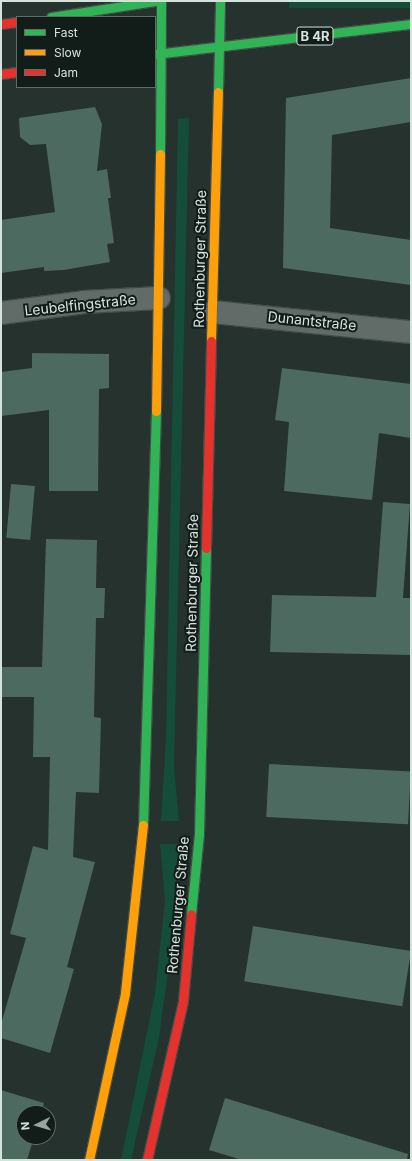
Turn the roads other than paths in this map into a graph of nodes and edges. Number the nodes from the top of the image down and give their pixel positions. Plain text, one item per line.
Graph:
1 (155, 1) edge
2 (161, 1) edge
3 (220, 1) edge
4 (58, 16) edge
5 (16, 22) edge
6 (1, 24) edge
7 (411, 24) edge
8 (219, 48) junction
9 (158, 54) edge
10 (16, 72) edge
11 (1, 74) edge
12 (159, 298) junction
13 (213, 312) junction
14 (1, 313) edge
15 (411, 332) edge
16 (89, 1160) edge
17 (147, 1160) edge

1 - 4 main road
2 - 9 main road
3 - 8 main road, Rothenburger Straße
5 - 6 main road
7 - 8 main road, B 4R
8 - 9 main road, B 4R
8 - 13 main road, Rothenburger Straße
9 - 12 main road
10 - 11 main road
12 - 14 street, Leubelfingstraße
12 - 16 main road
13 - 15 street, Dunantstraße
13 - 17 main road, Rothenburger Straße

